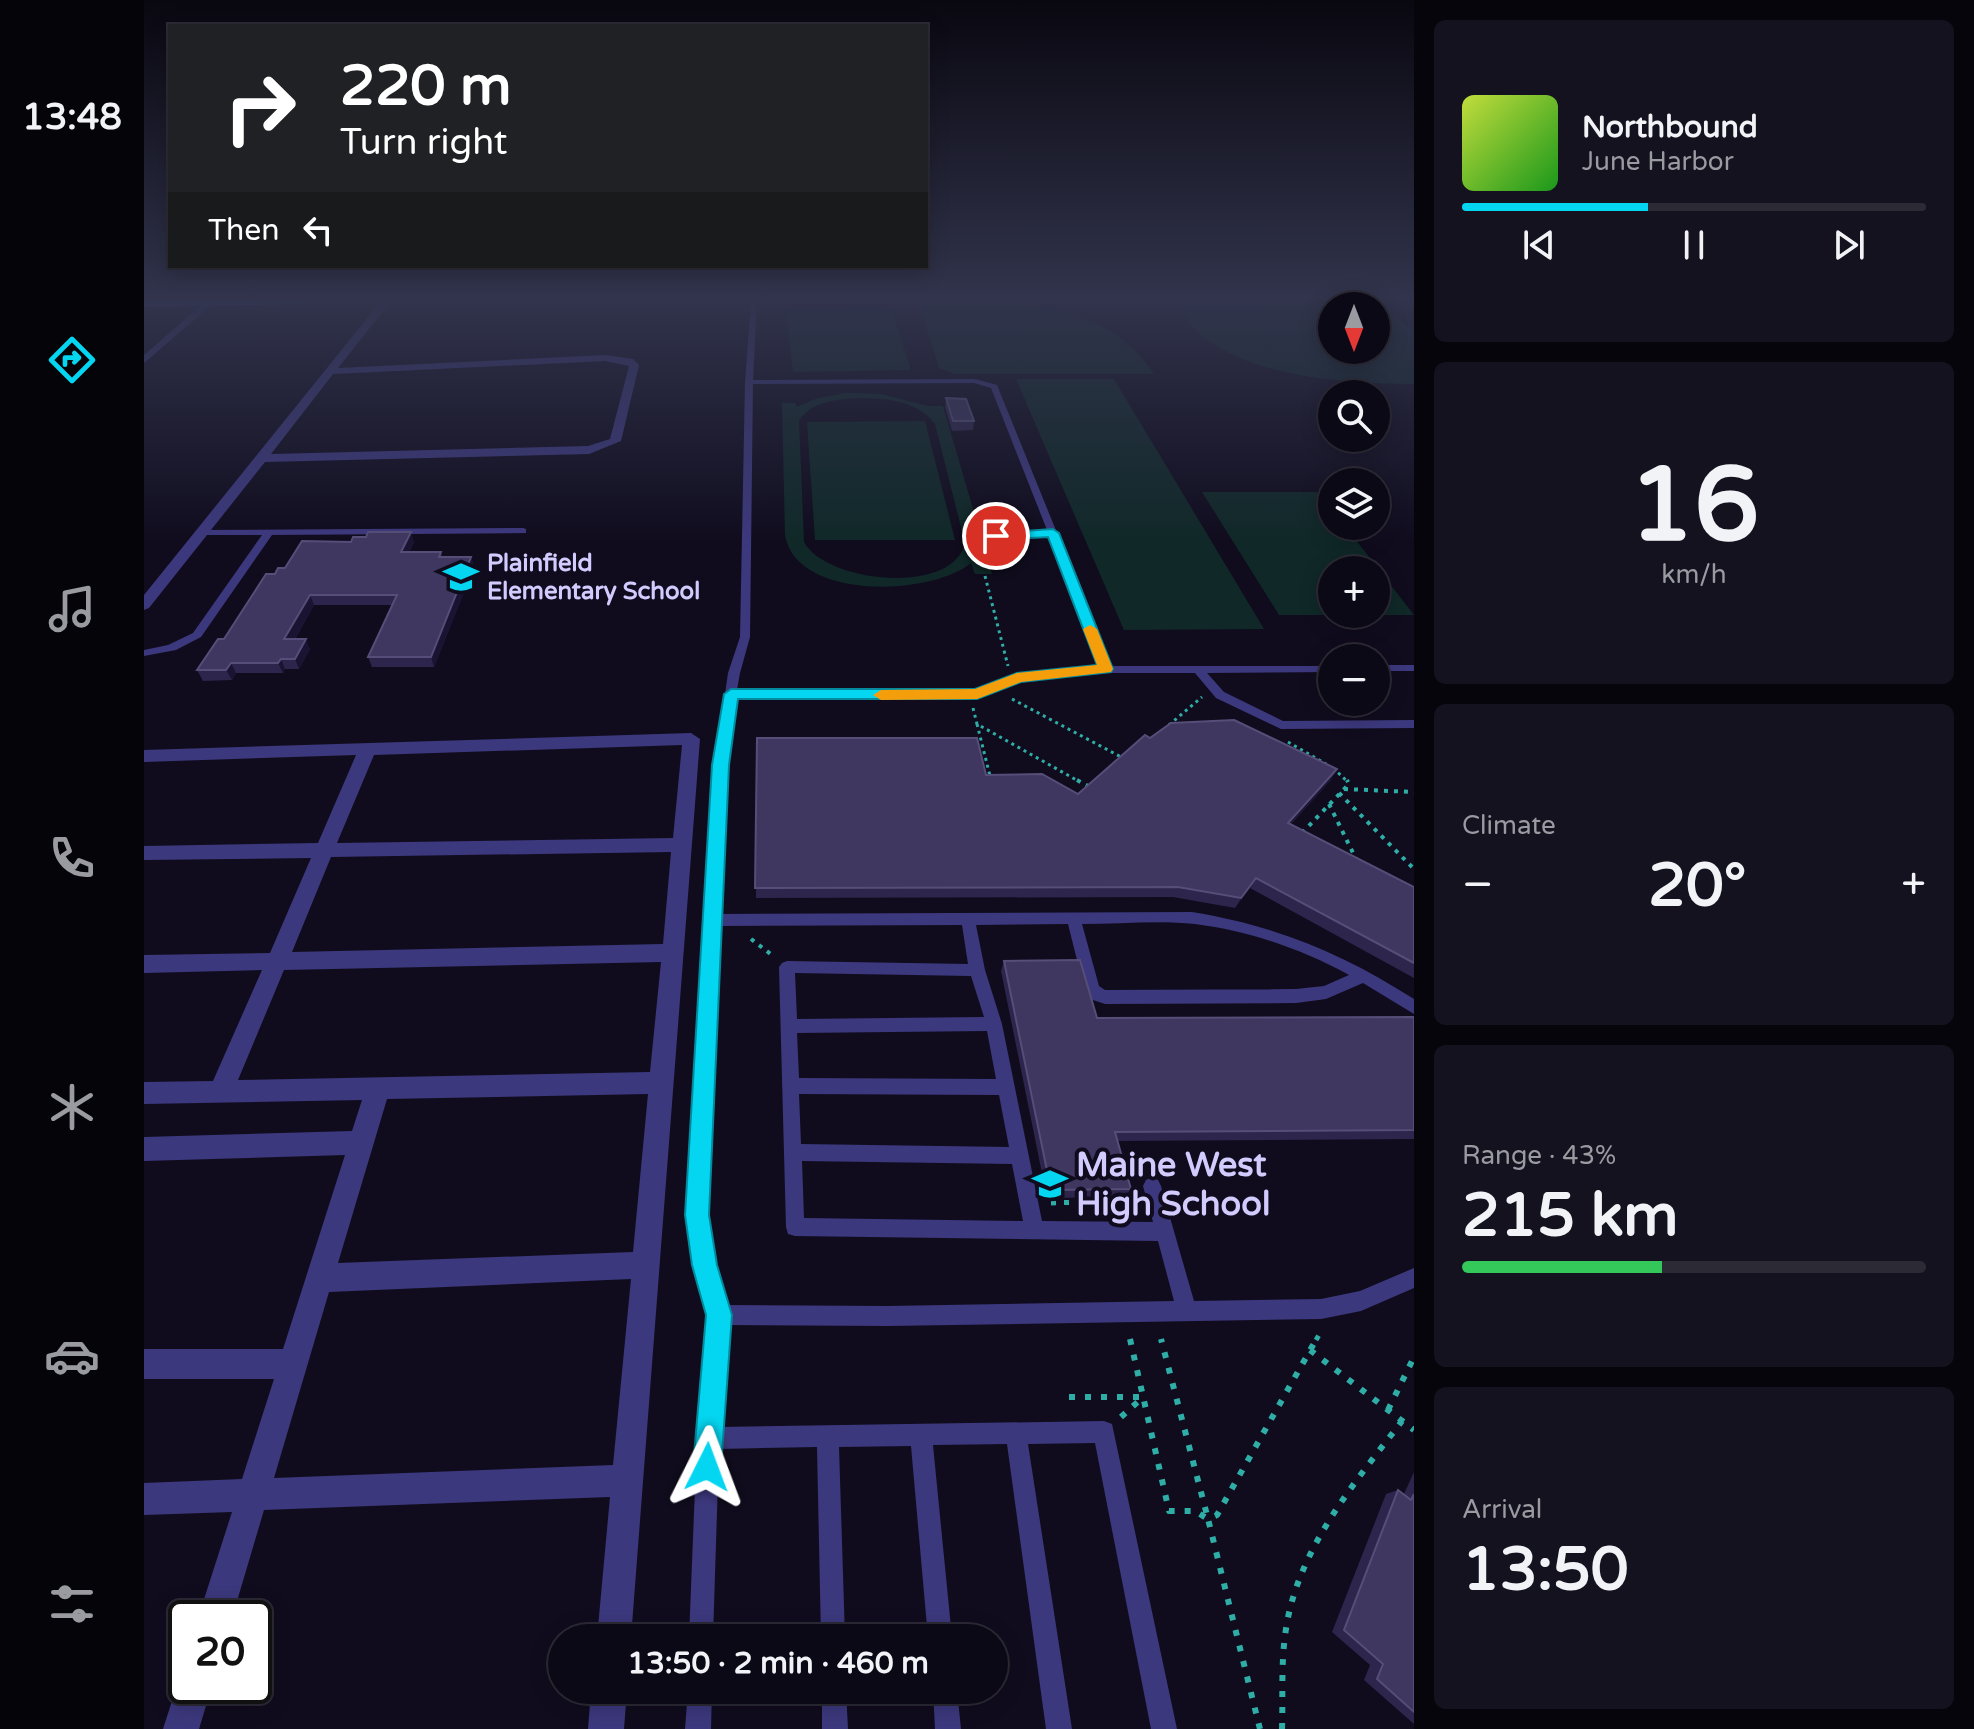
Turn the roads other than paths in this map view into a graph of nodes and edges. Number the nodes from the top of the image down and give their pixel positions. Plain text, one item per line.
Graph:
1 (321, 382) edge
2 (630, 382) edge
3 (749, 382) joint
4 (820, 382) edge
5 (978, 382) edge
6 (260, 458) junction
7 (523, 531) dead end
8 (201, 532) junction
9 (269, 532) junction
10 (1053, 533) junction
11 (1002, 558) dead end
12 (144, 605) edge
13 (144, 653) edge
14 (1390, 668) edge
15 (1414, 668) edge
16 (1106, 669) junction
17 (1198, 669) junction
18 (1318, 669) edge
19 (731, 694) junction
20 (1414, 724) edge
21 (368, 749) junction
22 (144, 756) edge
23 (682, 845) junction
24 (324, 850) junction
25 (144, 853) edge
26 (1073, 917) junction
27 (968, 919) junction
28 (714, 920) junction
29 (673, 953) junction
30 (277, 961) junction
31 (144, 964) edge
32 (977, 970) junction
33 (1365, 975) junction
34 (1414, 1007) edge
35 (994, 1024) junction
36 (788, 1026) junction
37 (662, 1083) junction
38 (791, 1086) junction
39 (1006, 1087) junction
40 (378, 1088) junction
41 (221, 1091) junction
42 (144, 1093) edge
43 (361, 1143) junction
44 (144, 1149) edge
45 (792, 1152) junction
46 (1020, 1156) junction
47 (1152, 1186) dead end
48 (1034, 1230) junction
49 (1164, 1232) junction
50 (646, 1265) junction
51 (319, 1278) junction
52 (1414, 1278) edge
53 (1187, 1312) junction
54 (719, 1315) junction
55 (144, 1364) edge
56 (293, 1364) junction
57 (1016, 1433) junction
58 (921, 1434) junction
59 (828, 1435) junction
60 (708, 1438) junction
61 (627, 1480) junction
62 (253, 1495) junction
63 (144, 1499) edge
64 (221, 1600) edge
65 (615, 1624) edge
66 (701, 1624) edge
67 (833, 1624) edge
68 (939, 1624) edge
69 (189, 1704) edge
70 (608, 1704) edge
71 (699, 1704) edge
72 (834, 1704) edge
73 (946, 1704) edge
74 (181, 1729) edge
75 (606, 1729) edge
76 (698, 1729) edge
77 (835, 1729) edge
78 (948, 1729) edge
79 (1059, 1729) edge
80 (1164, 1729) edge

1 - 6 street
2 - 6 street
3 - 4 lane
3 - 19 lane
5 - 10 lane
6 - 8 street
7 - 9 lane
8 - 9 lane
8 - 12 street
9 - 13 lane
10 - 11 lane
10 - 16 lane
14 - 15 lane
16 - 17 lane
16 - 19 lane
17 - 18 lane
17 - 20 lane
19 - 28 lane
21 - 22 street
21 - 23 street
21 - 24 street
23 - 24 street
23 - 29 street
24 - 25 street
24 - 30 street
26 - 27 lane
26 - 33 lane
26 - 33 lane
27 - 28 lane
27 - 32 lane
28 - 54 lane
29 - 30 street
29 - 37 street
30 - 31 street
30 - 41 street
32 - 35 lane
32 - 36 lane
33 - 34 lane
35 - 36 lane
35 - 39 lane
36 - 38 lane
37 - 40 street
37 - 50 street
38 - 39 lane
38 - 45 lane
39 - 46 lane
40 - 41 street
40 - 43 street
41 - 42 street
43 - 44 street
43 - 51 street
45 - 46 lane
45 - 48 lane
46 - 48 lane
47 - 49 lane
48 - 49 lane
49 - 53 lane
50 - 51 street
50 - 61 street
51 - 56 street
52 - 53 lane
53 - 54 lane
54 - 60 lane
55 - 56 street
56 - 62 street
57 - 58 lane
57 - 79 lane
57 - 80 lane
58 - 59 lane
58 - 68 lane
59 - 60 lane
59 - 67 lane
60 - 66 lane
61 - 62 street
61 - 65 street
62 - 63 street
62 - 64 street
69 - 74 street
70 - 75 street
71 - 76 lane
72 - 77 lane
73 - 78 lane

